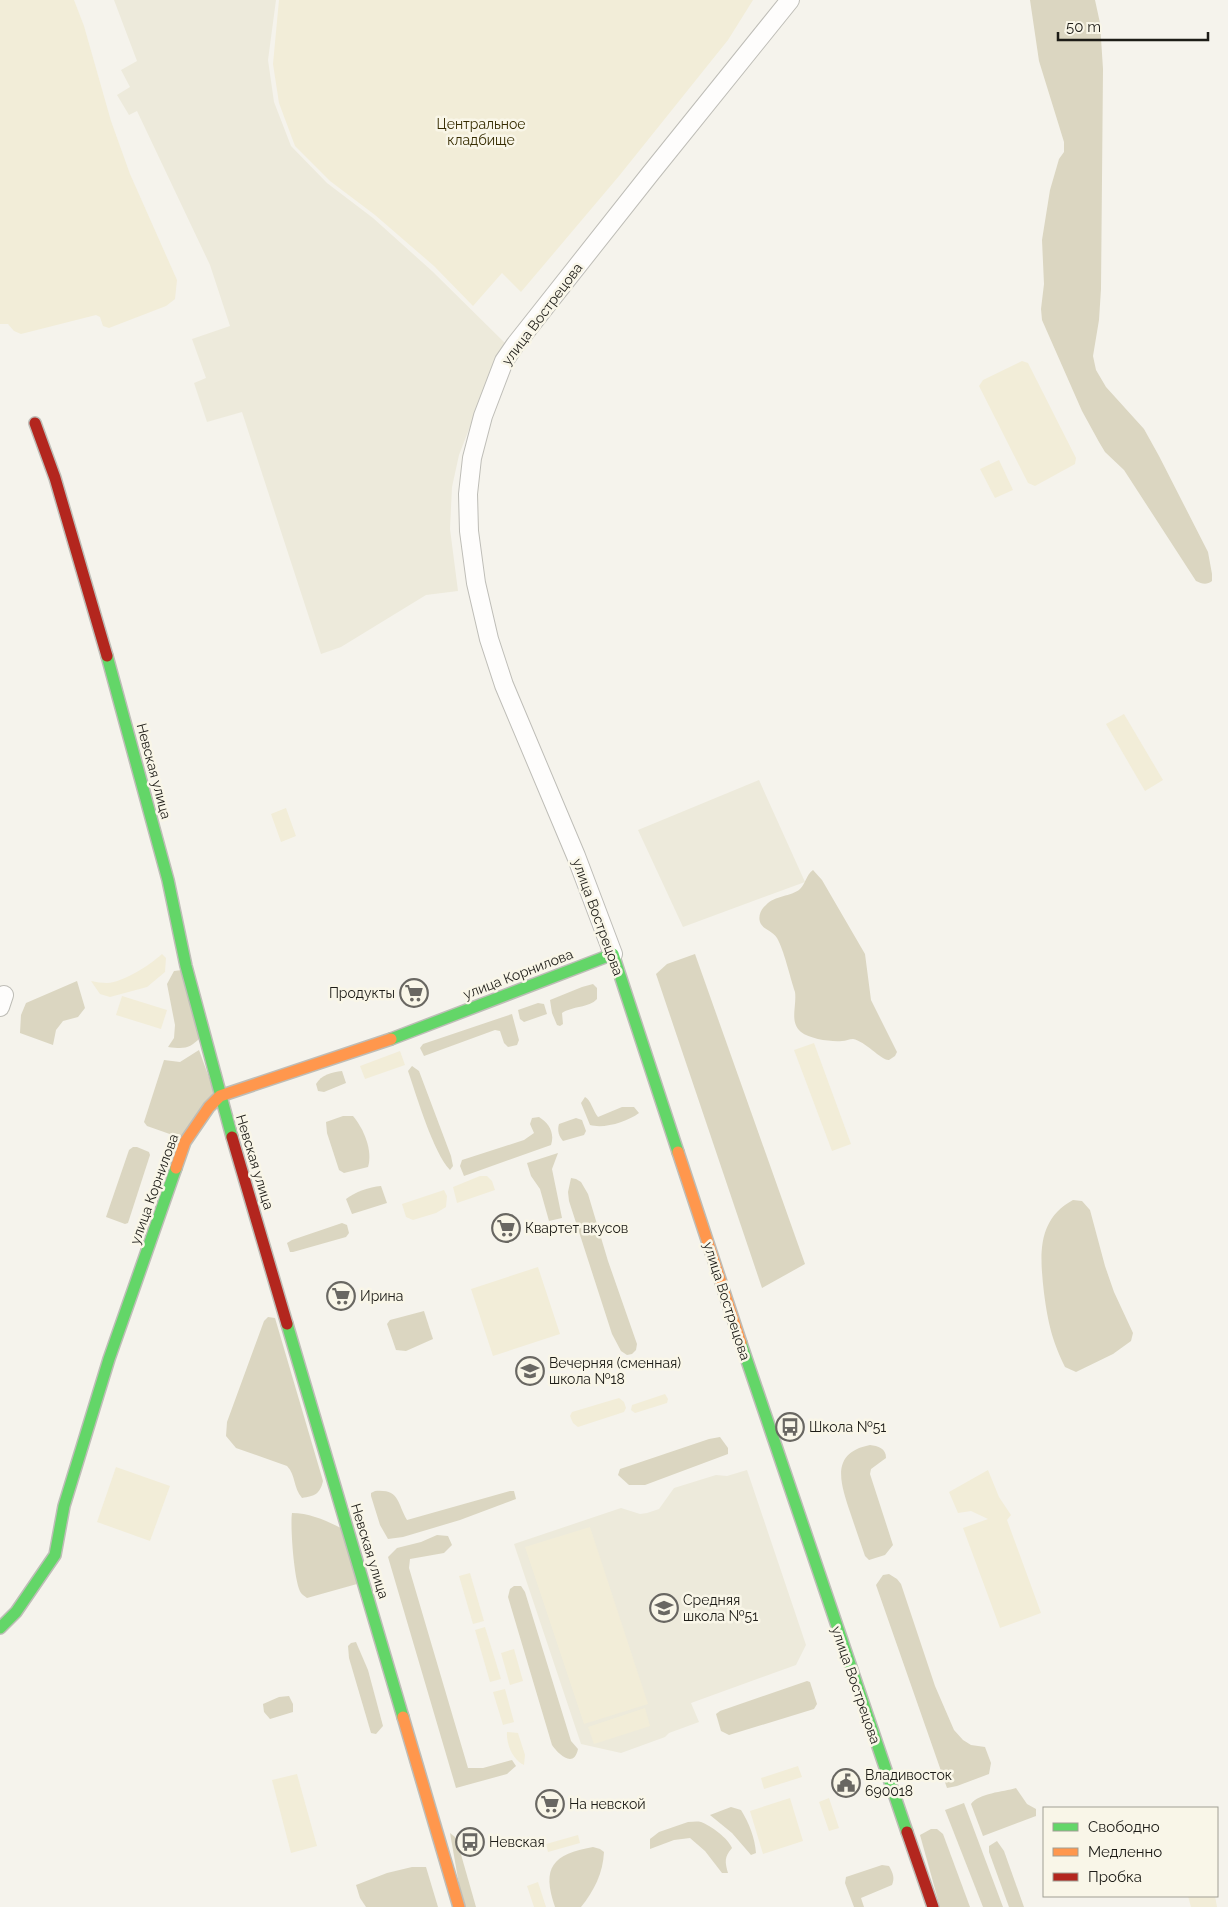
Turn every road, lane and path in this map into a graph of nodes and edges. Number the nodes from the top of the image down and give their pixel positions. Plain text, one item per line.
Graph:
1 (790, 0) edge
2 (35, 423) dead end
3 (613, 954) junction
4 (220, 1096) junction
5 (0, 1628) edge
6 (459, 1907) edge
7 (933, 1907) edge

1 - 3 street, улица Вострецова
2 - 4 street, Невская улица
3 - 4 street, улица Корнилова
3 - 7 street, улица Вострецова
4 - 5 street, улица Корнилова
4 - 6 street, Невская улица

